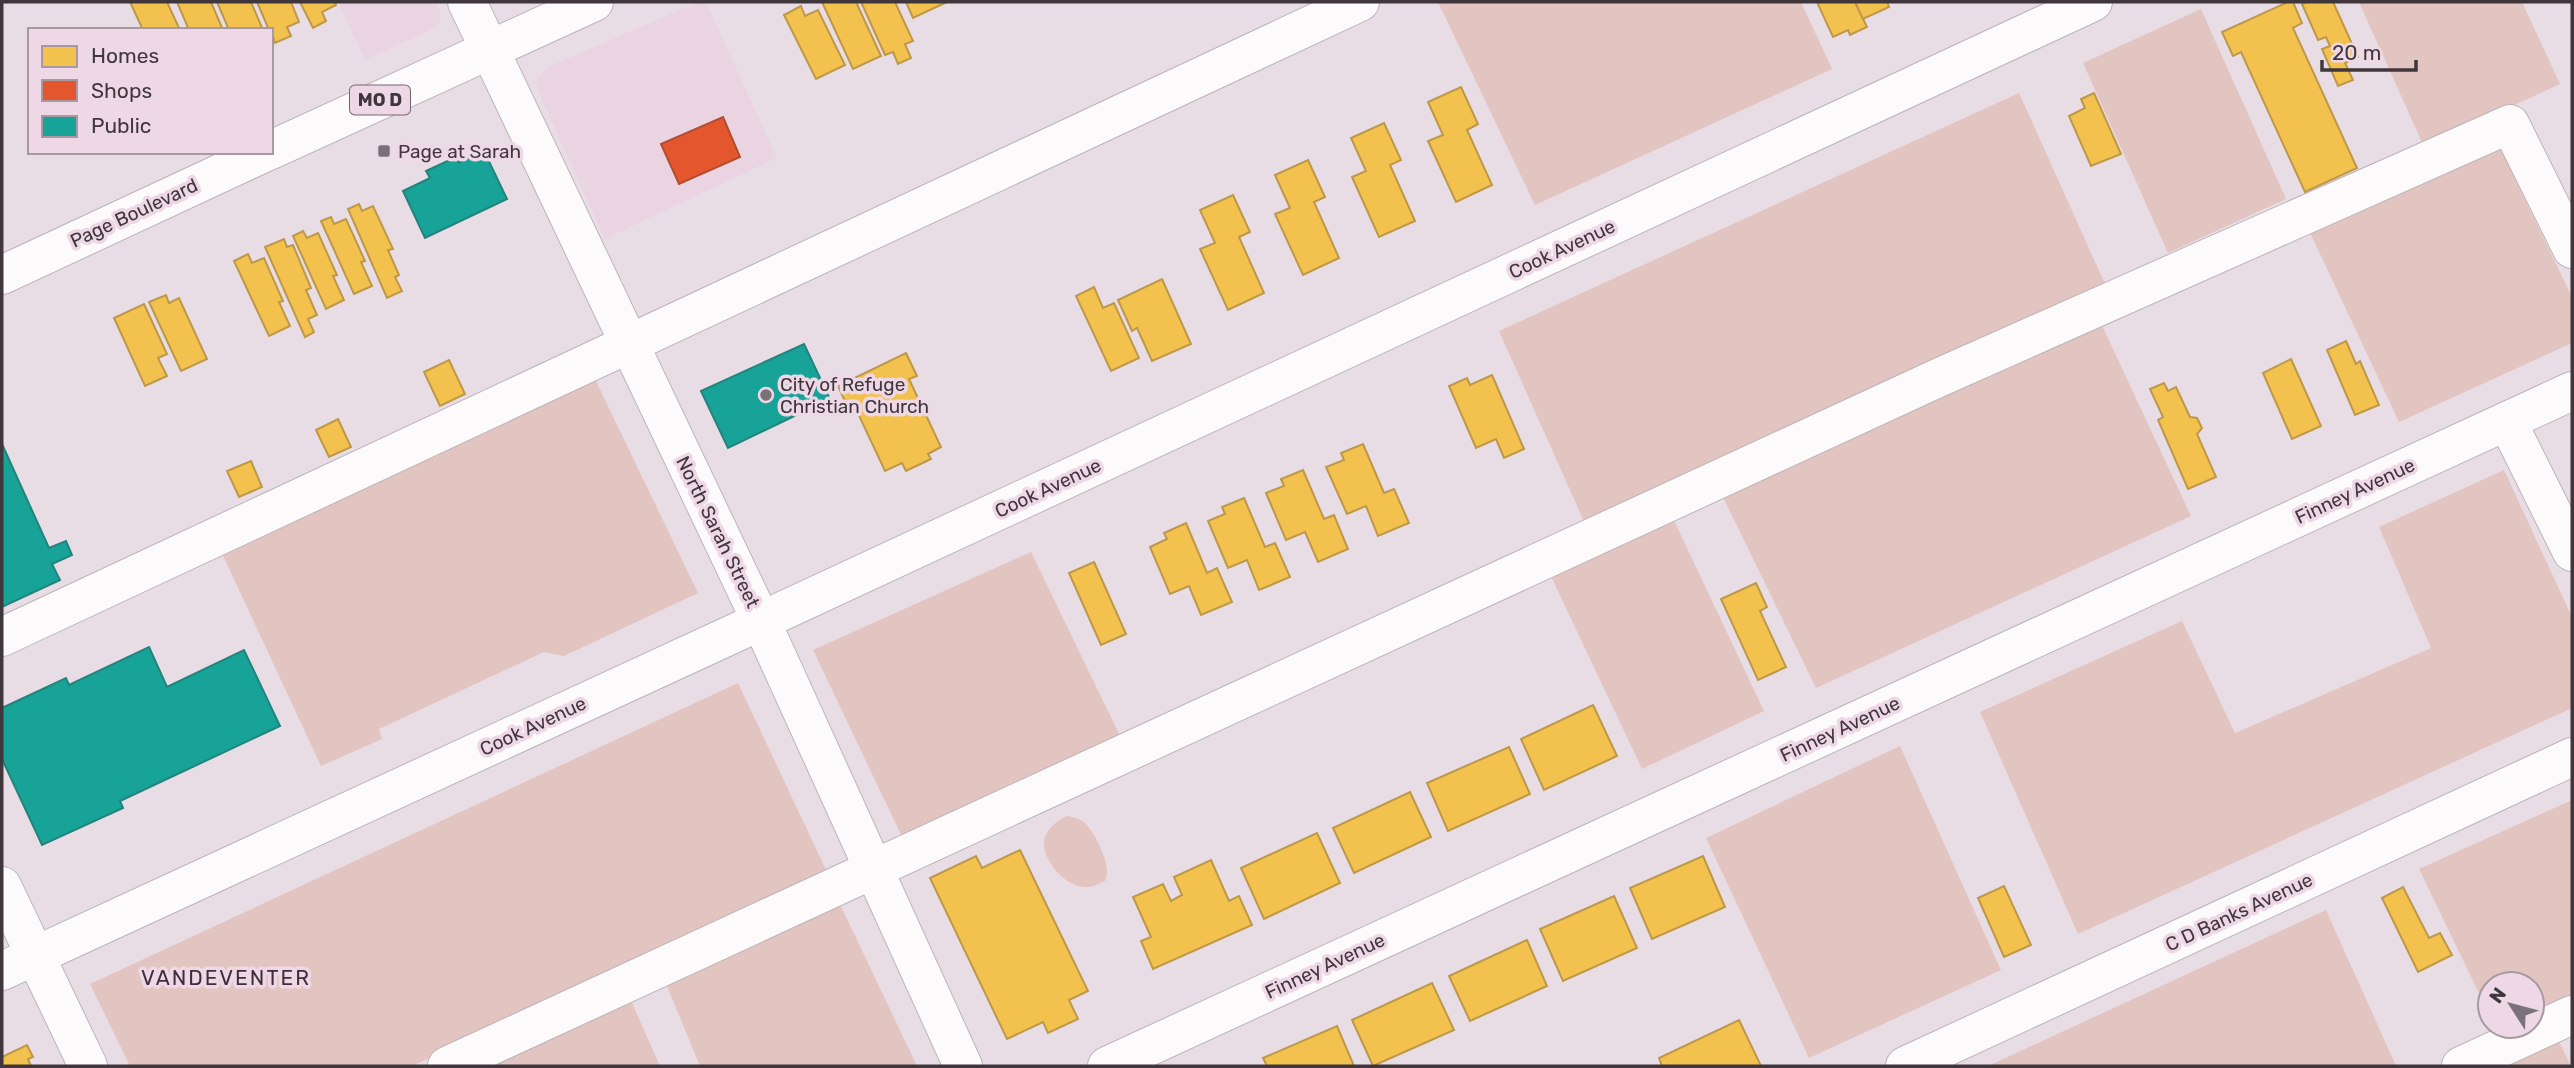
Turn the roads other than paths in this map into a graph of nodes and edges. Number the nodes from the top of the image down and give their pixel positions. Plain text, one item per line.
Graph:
1 (467, 2) edge
2 (594, 2) edge
3 (1360, 2) edge
4 (2092, 2) edge
5 (490, 50) junction
6 (273, 149) edge
7 (263, 154) edge
8 (2572, 249) edge
9 (2, 275) edge
10 (628, 344) junction
11 (2572, 391) edge
12 (2507, 421) junction
13 (2572, 552) edge
14 (761, 621) junction
15 (2, 637) edge
16 (2572, 757) edge
17 (873, 868) junction
18 (2, 886) edge
19 (36, 955) junction
20 (2, 971) edge
21 (2572, 1015) edge
22 (88, 1066) edge
23 (447, 1066) edge
24 (962, 1066) edge
25 (1107, 1066) edge
26 (1905, 1066) edge
27 (2461, 1066) edge

1 - 5 street, North Sarah Street
2 - 5 street, Page Boulevard / MO D
3 - 10 street
4 - 14 street, Cook Avenue
5 - 6 street, Page Boulevard / MO D
5 - 10 street, North Sarah Street
7 - 9 street, Page Boulevard / MO D
8 - 17 street
10 - 14 street, North Sarah Street
10 - 15 street
11 - 12 street, Finney Avenue
12 - 13 street
12 - 25 street, Finney Avenue
14 - 17 street, North Sarah Street
14 - 19 street, Cook Avenue
16 - 26 street, C D Banks Avenue
17 - 23 street
17 - 24 street, North Sarah Street
18 - 19 street
19 - 20 street, Cook Avenue
19 - 22 street
21 - 27 street

